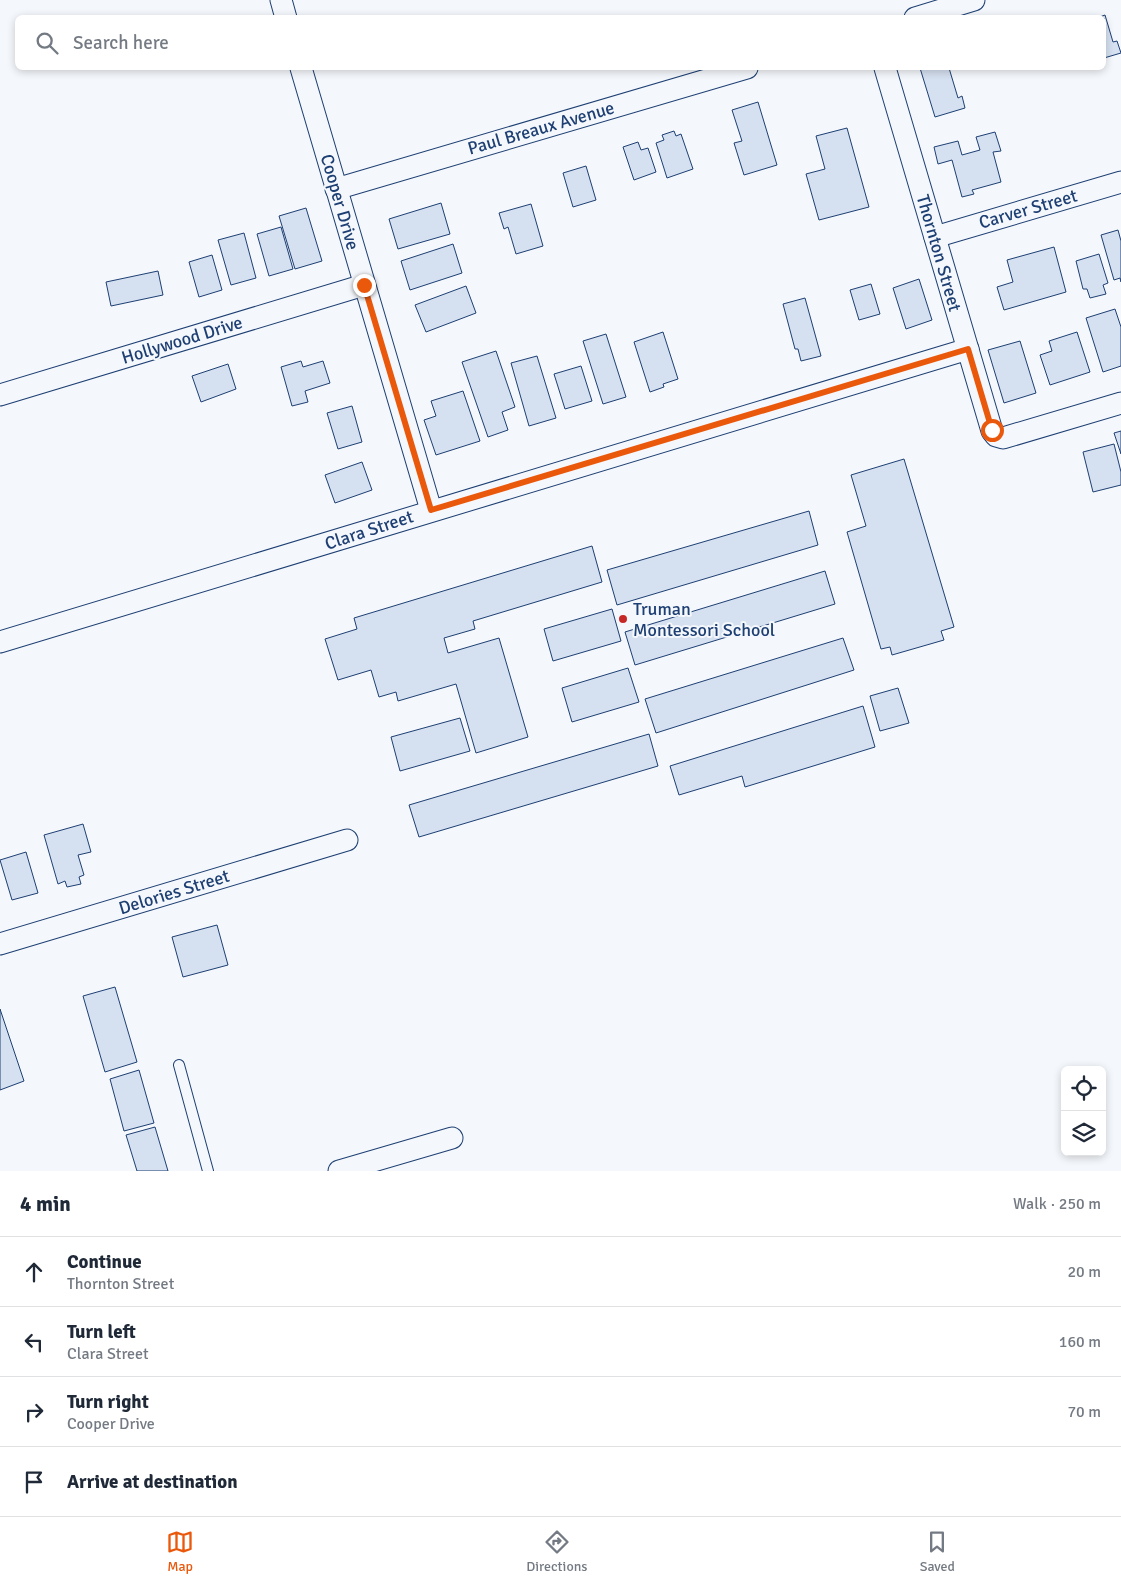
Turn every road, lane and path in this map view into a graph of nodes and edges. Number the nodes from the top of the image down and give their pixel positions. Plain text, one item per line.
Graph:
1 (281, 0) edge
2 (974, 0) edge
3 (285, 15) edge
4 (925, 15) edge
5 (302, 70) edge
6 (739, 70) edge
7 (886, 70) edge
8 (1121, 182) edge
9 (336, 189) junction
10 (934, 237) junction
11 (364, 285) junction
12 (968, 349) junction
13 (0, 395) edge
14 (1121, 403) edge
15 (431, 510) junction
16 (0, 642) edge
17 (347, 840) dead end
18 (0, 944) edge
19 (179, 1065) dead end
20 (452, 1138) dead end
21 (208, 1171) edge
22 (339, 1171) edge

1 - 3 street
2 - 4 street
5 - 9 street, Cooper Drive
6 - 9 street, Paul Breaux Avenue
7 - 10 street, Thornton Street
8 - 10 street, Carver Street
9 - 11 street, Cooper Drive
10 - 12 street, Thornton Street
11 - 13 street, Hollywood Drive
11 - 15 street, Cooper Drive
12 - 14 street, Thornton Street
12 - 15 street, Clara Street
15 - 16 street, Clara Street
17 - 18 street, Delories Street
19 - 21 lane
20 - 22 street

